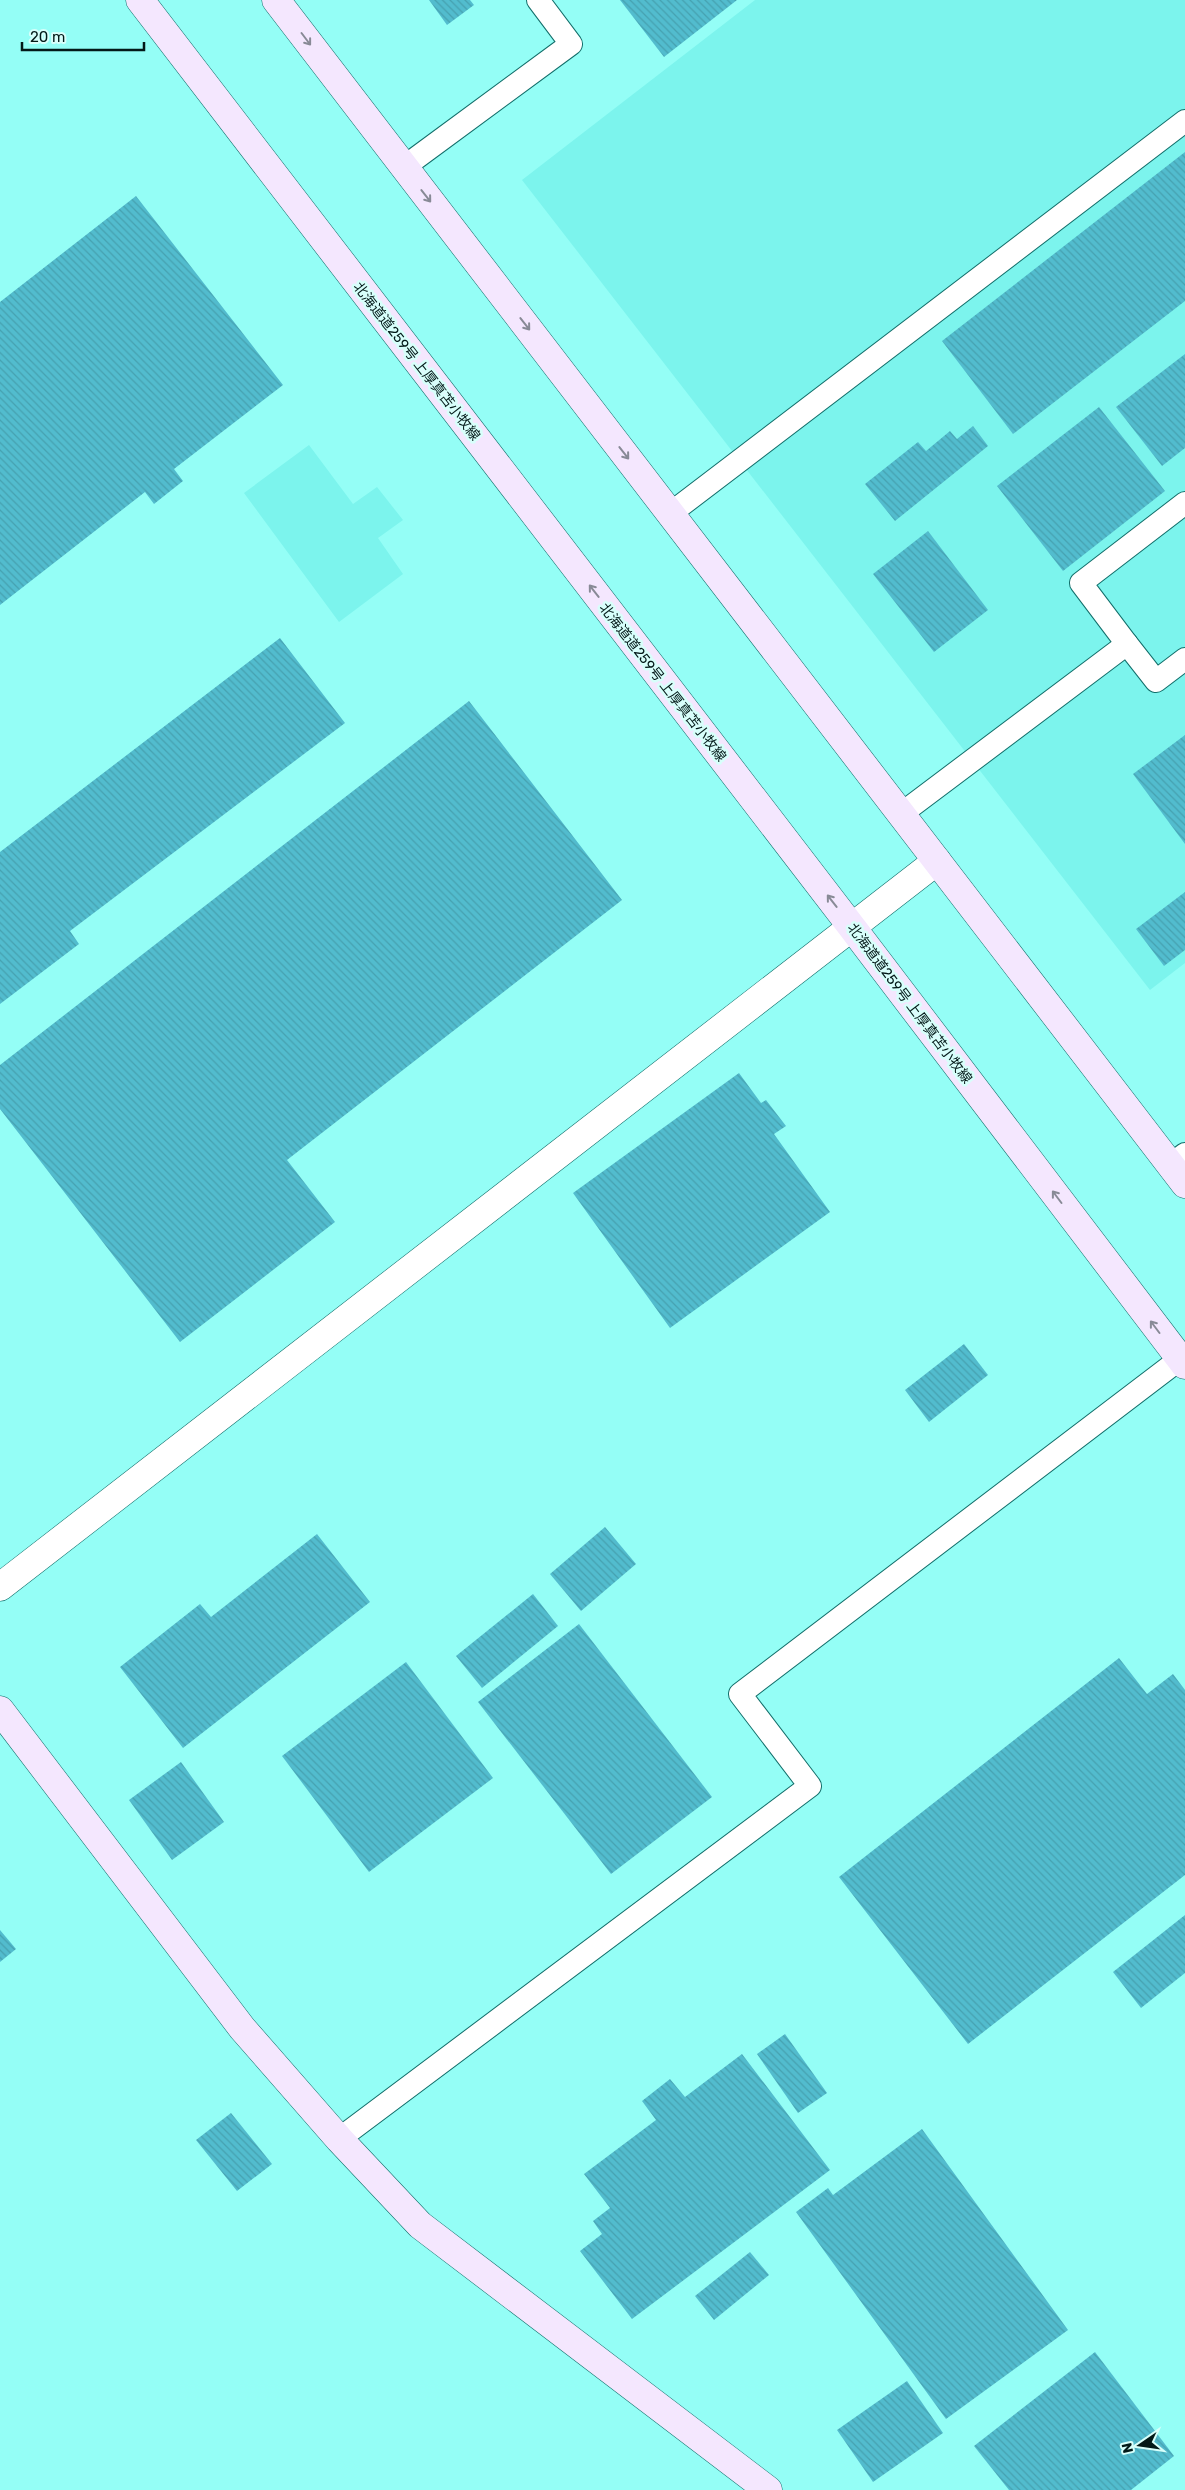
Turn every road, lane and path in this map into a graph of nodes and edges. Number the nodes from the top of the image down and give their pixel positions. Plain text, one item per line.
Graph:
1 (140, 0) edge
2 (276, 0) edge
3 (538, 0) edge
4 (1185, 121) edge
5 (404, 167) junction
6 (1185, 503) edge
7 (671, 513) junction
8 (1127, 644) junction
9 (1185, 659) edge
10 (901, 814) junction
11 (937, 861) junction
12 (851, 926) junction
13 (1180, 1168) edge
14 (1183, 1362) edge
15 (0, 1588) edge
16 (0, 1710) edge
17 (339, 2139) junction
18 (768, 2490) edge

12 -> 1 main road, 北海道道259号 上厚真苫小牧線
2 -> 5 main road
3 - 5 lane
4 - 7 lane
5 -> 7 main road
6 - 8 lane
7 - 10 main road
8 - 9 lane
8 - 10 lane
10 - 11 main road
11 - 12 street
11 - 13 main road
14 -> 12 main road, 北海道道259号 上厚真苫小牧線
12 - 15 street
14 - 17 lane
16 - 17 main road
17 - 18 main road

